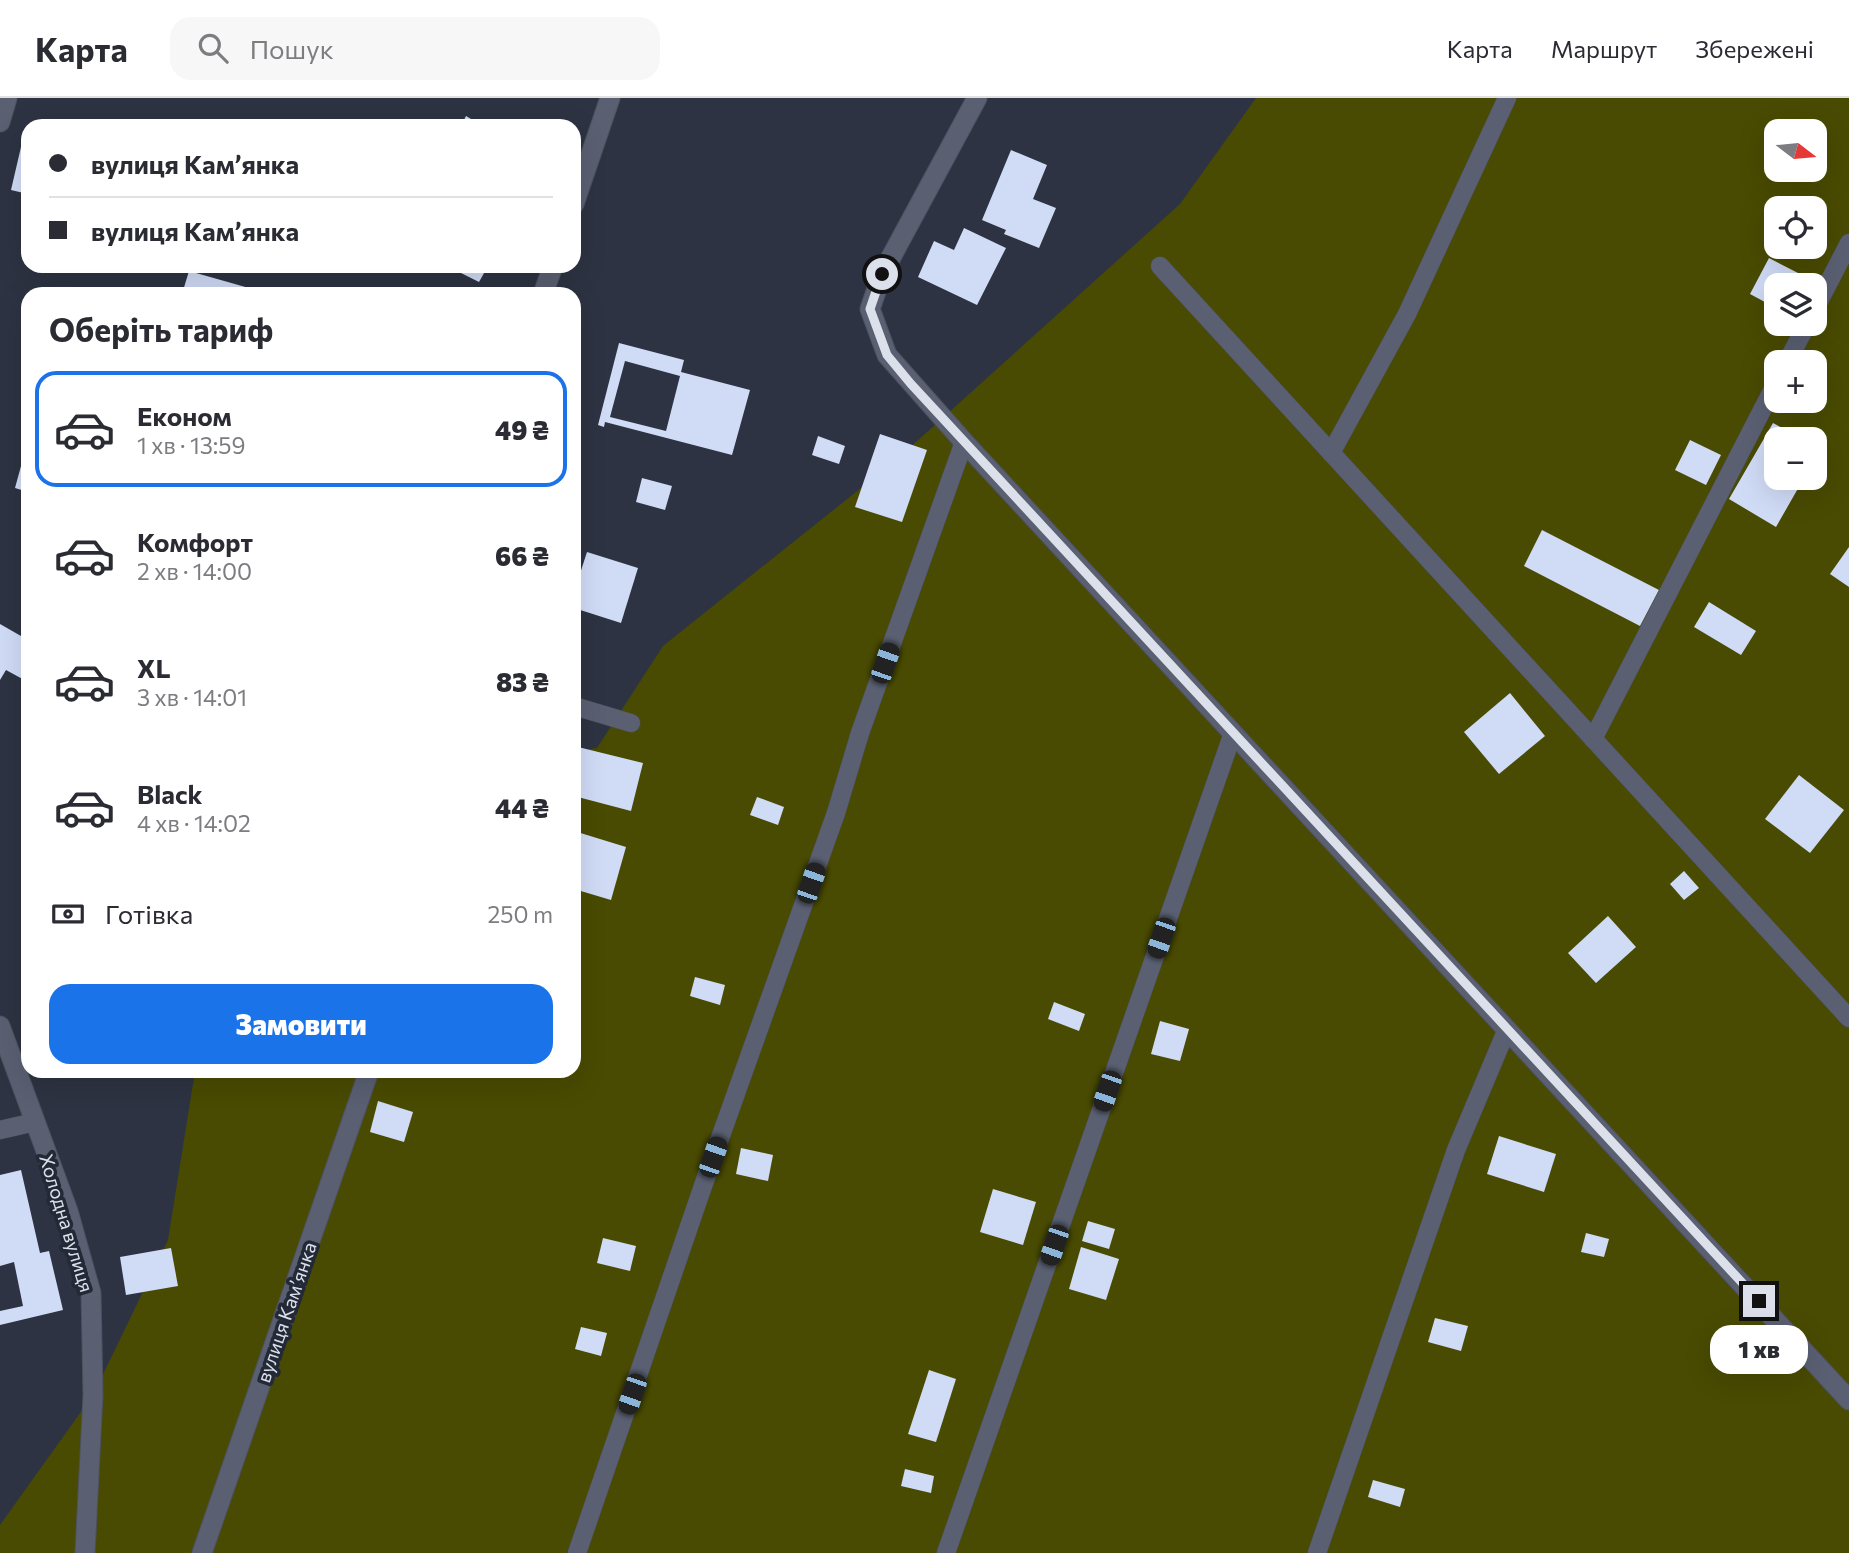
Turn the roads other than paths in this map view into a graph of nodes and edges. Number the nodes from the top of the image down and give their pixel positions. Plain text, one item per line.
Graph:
1 (7, 98) edge
2 (610, 98) edge
3 (976, 98) edge
4 (1507, 98) edge
5 (0, 122) edge
6 (581, 183) edge
7 (1849, 243) edge
8 (1160, 266) dead end
9 (1827, 286) edge
10 (1764, 406) edge
11 (964, 442) junction
12 (1331, 453) junction
13 (581, 708) edge
14 (631, 723) dead end
15 (1233, 733) junction
16 (1593, 738) junction
17 (1849, 1018) edge
18 (0, 1026) edge
19 (1507, 1029) junction
20 (367, 1078) edge
21 (35, 1122) junction
22 (0, 1130) edge
23 (1849, 1400) edge
24 (85, 1553) edge
25 (202, 1553) edge
26 (577, 1553) edge
27 (946, 1553) edge
28 (1317, 1553) edge

1 - 5 street
2 - 6 street
3 - 11 street
4 - 12 lane
7 - 9 lane
8 - 12 lane
10 - 16 lane
11 - 15 street
11 - 26 lane
12 - 16 lane
13 - 14 lane
15 - 19 street
15 - 27 lane
16 - 17 lane
18 - 21 street, Холодна вулиця
19 - 23 street
19 - 28 lane
20 - 25 street, вулиця Камʼянка
21 - 22 lane
21 - 24 street, Холодна вулиця

